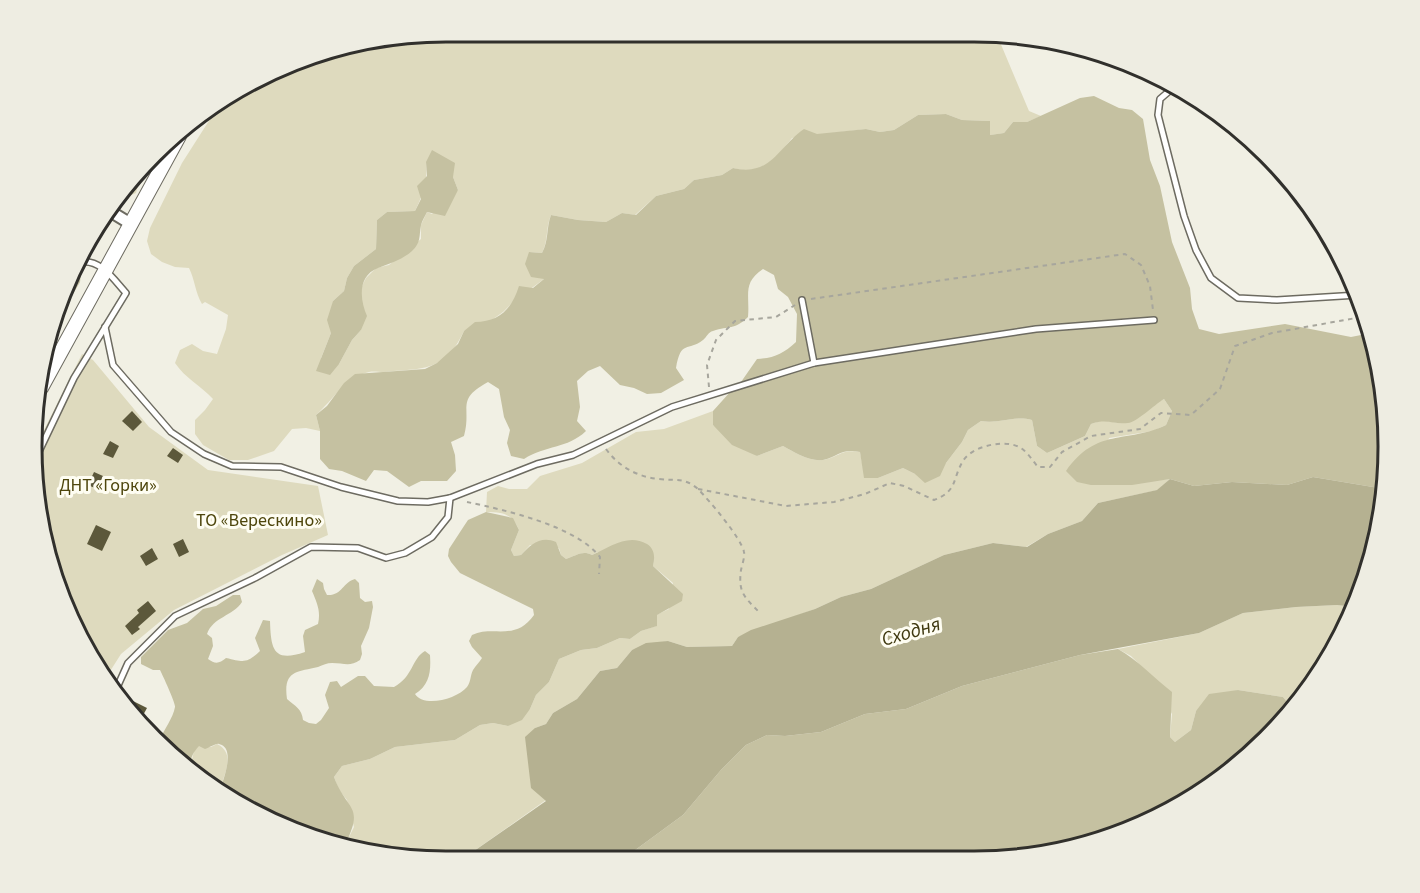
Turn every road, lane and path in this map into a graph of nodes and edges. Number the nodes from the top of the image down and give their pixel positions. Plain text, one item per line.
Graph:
1 (1168, 92) edge
2 (172, 150) edge
3 (115, 215) edge
4 (131, 224) junction
5 (87, 262) edge
6 (106, 270) junction
7 (1349, 296) edge
8 (802, 300) junction
9 (1357, 317) edge
10 (1154, 320) joint
11 (105, 327) junction
12 (814, 363) junction
13 (49, 374) edge
14 (709, 395) junction
15 (600, 441) junction
16 (42, 445) edge
17 (698, 489) junction
18 (450, 498) junction
19 (599, 574) dead end
20 (760, 613) dead end
21 (119, 683) edge

1 - 7 lane
2 - 4 main road
3 - 4 street
4 - 6 main road
5 - 6 lane
6 - 11 lane
6 - 13 main road
8 - 10 path
8 - 12 lane
8 - 14 path
9 - 17 path
10 - 12 lane
11 - 16 lane
11 - 18 lane
12 - 14 lane
14 - 15 lane
15 - 17 path
15 - 18 lane
17 - 20 path
18 - 19 path
18 - 21 lane

